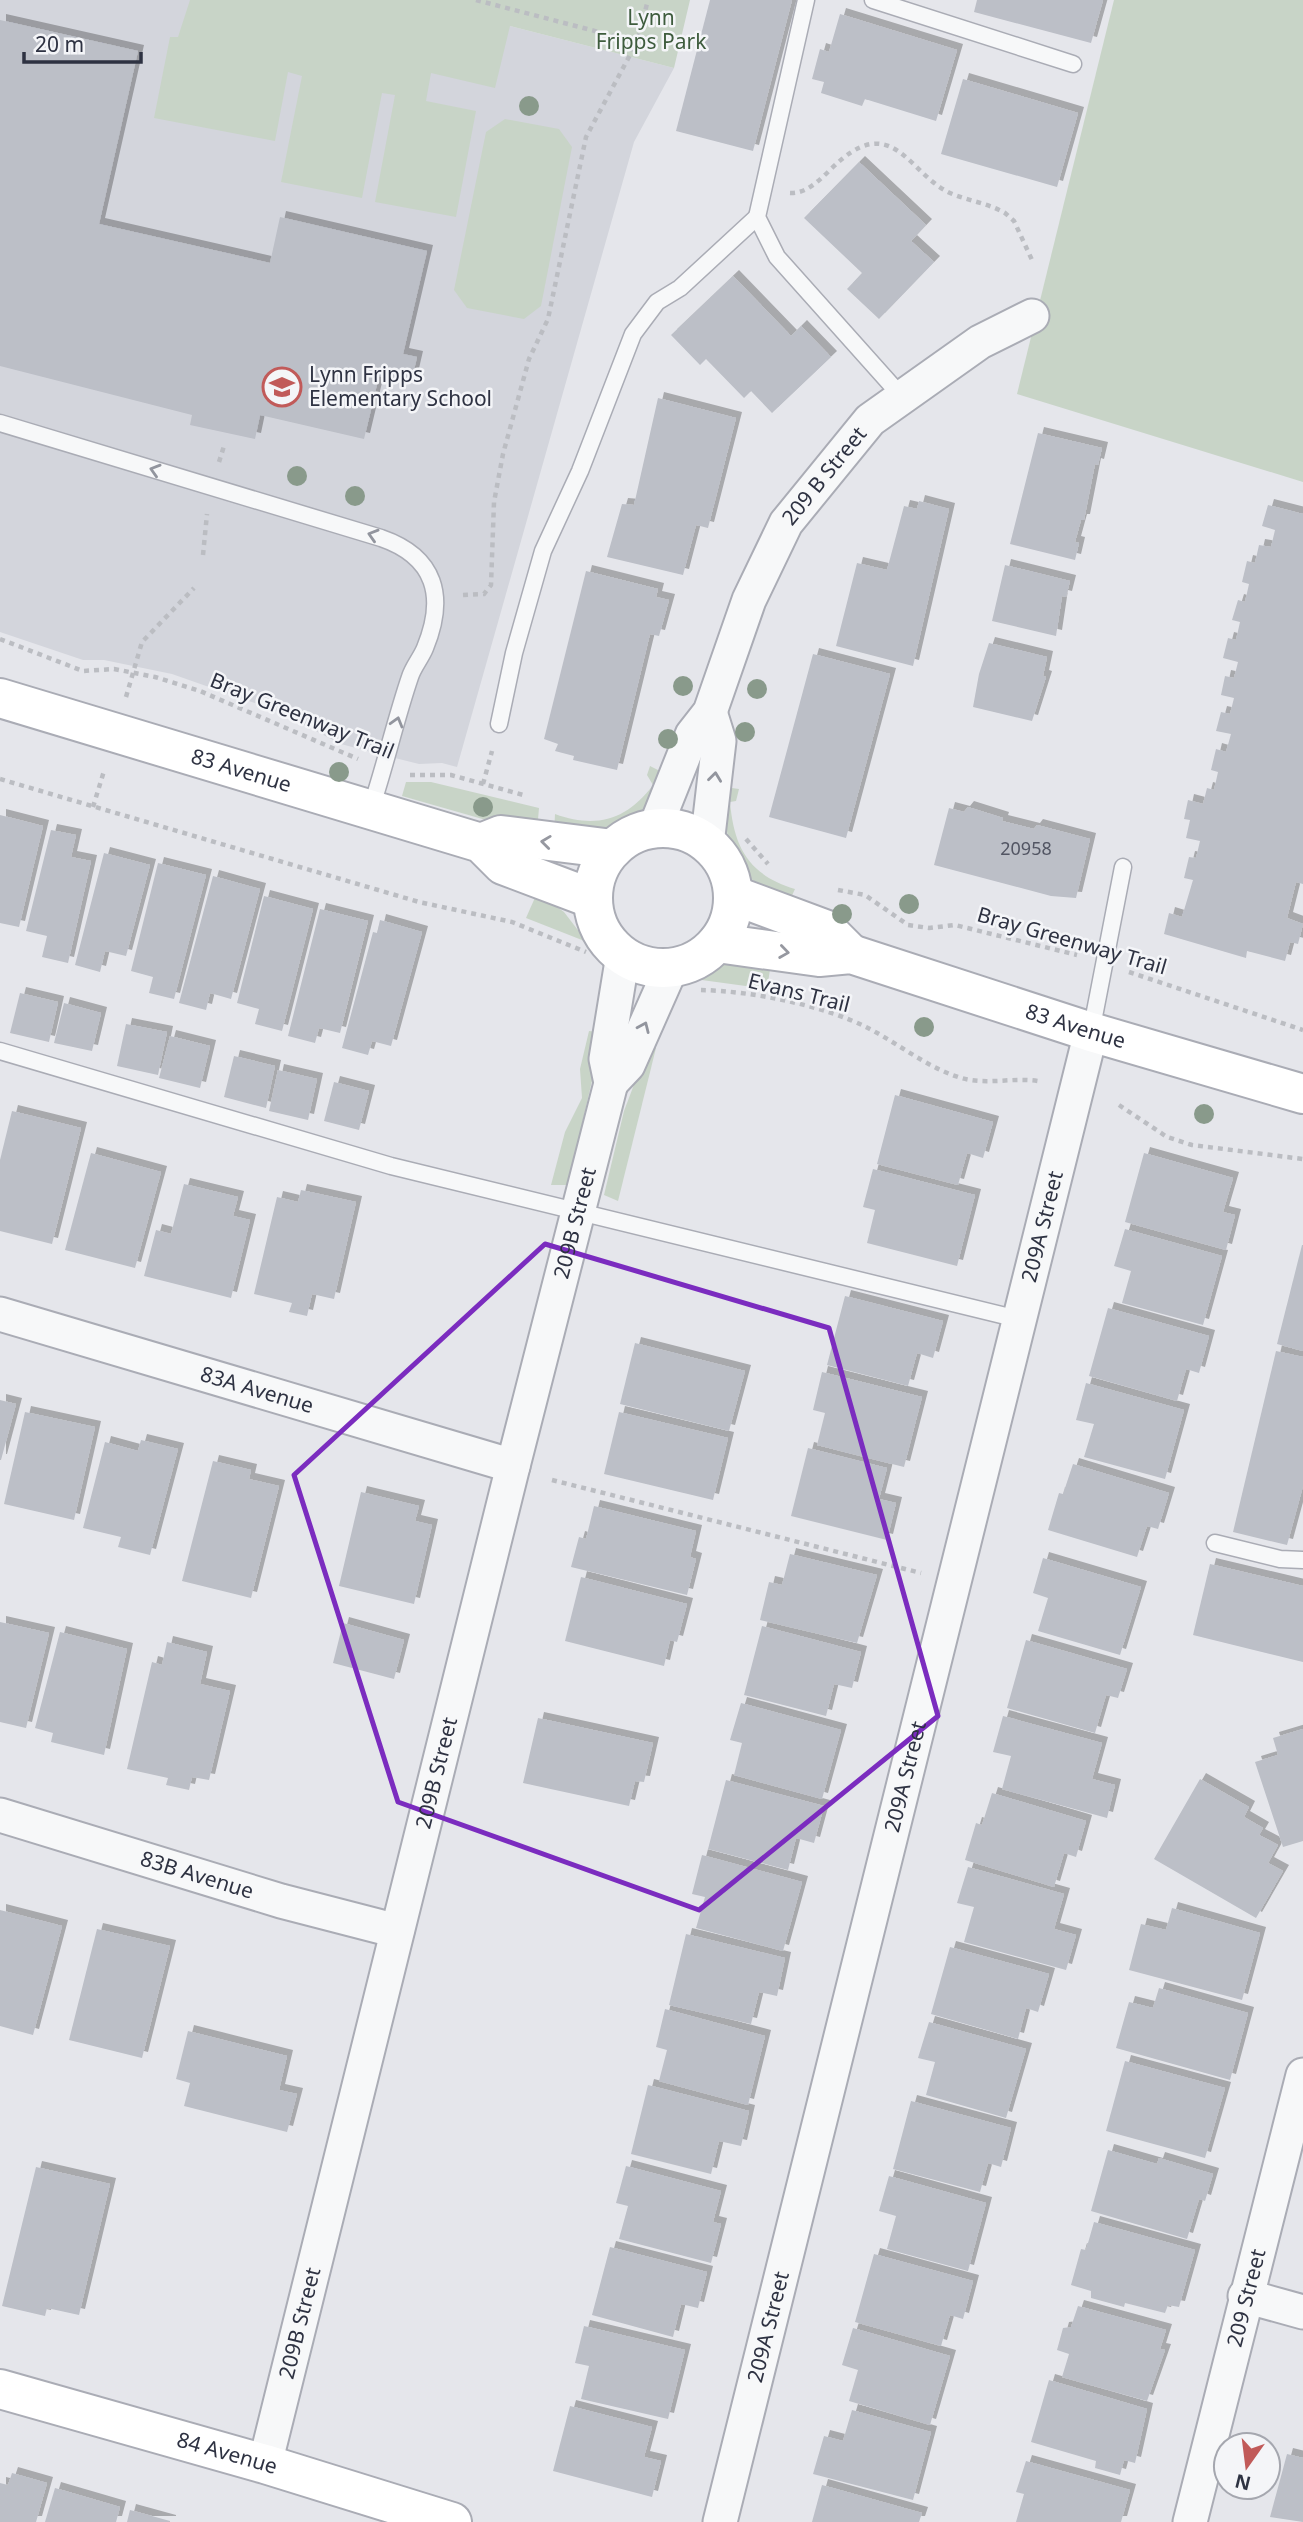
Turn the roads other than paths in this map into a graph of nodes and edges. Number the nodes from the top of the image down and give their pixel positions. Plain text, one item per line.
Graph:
1 (806, 0) edge
2 (873, 0) edge
3 (1073, 64) dead end
4 (757, 217) junction
5 (1032, 316) dead end
6 (903, 398) junction
7 (0, 423) edge
8 (0, 698) edge
9 (710, 712) junction
10 (499, 724) road end
11 (370, 811) junction
12 (655, 828) junction
13 (481, 843) junction
14 (707, 844) junction
15 (613, 849) junction
16 (1123, 867) dead end
17 (733, 895) junction
18 (593, 899) junction
19 (718, 943) junction
20 (851, 954) junction
21 (605, 956) junction
22 (686, 979) junction
23 (1091, 1032) junction
24 (0, 1051) edge
25 (611, 1083) junction
26 (1303, 1094) edge
27 (579, 1211) junction
28 (0, 1314) edge
29 (1018, 1320) junction
30 (513, 1466) junction
31 (1215, 1543) dead end
32 (1303, 1560) edge
33 (0, 1815) edge
34 (397, 1931) junction
35 (1303, 2075) edge
36 (1245, 2296) junction
37 (1303, 2312) edge
38 (0, 2389) edge
39 (265, 2464) junction
40 (452, 2522) edge
41 (720, 2522) edge
42 (1190, 2522) edge

1 - 4 lane
2 - 3 lane
4 - 6 lane
4 - 10 lane
5 - 6 street, 209 B Street
6 - 9 street, 209 B Street
11 -> 7 lane
8 - 11 street, 83 Avenue
9 - 12 street, 209 B Street
14 -> 9 street
11 - 13 street, 83 Avenue
12 - 14 street
12 - 15 street
15 -> 13 street, 83 Avenue
13 - 18 street, 83 Avenue
14 - 17 street
15 - 18 street
16 - 23 lane
17 - 19 street
17 - 20 street, 83 Avenue
18 - 21 street
19 -> 20 street, 83 Avenue
19 - 22 street
20 - 23 street, 83 Avenue
21 - 22 street
21 - 25 street, 209B Street
25 -> 22 street, 209B Street
23 - 26 street, 83 Avenue
23 - 29 street, 209A Street
24 - 27 lane
25 - 27 street, 209B Street
27 - 29 lane
27 - 30 street, 209B Street
28 - 30 street, 83A Avenue
29 - 41 street, 209A Street
30 - 34 street, 209B Street
31 - 32 lane
33 - 34 street, 83B Avenue
34 - 39 street, 209B Street
35 - 36 street, 209 Street
36 - 37 street
36 - 42 street, 209 Street
38 - 39 street, 84 Avenue
39 - 40 street, 84 Avenue

